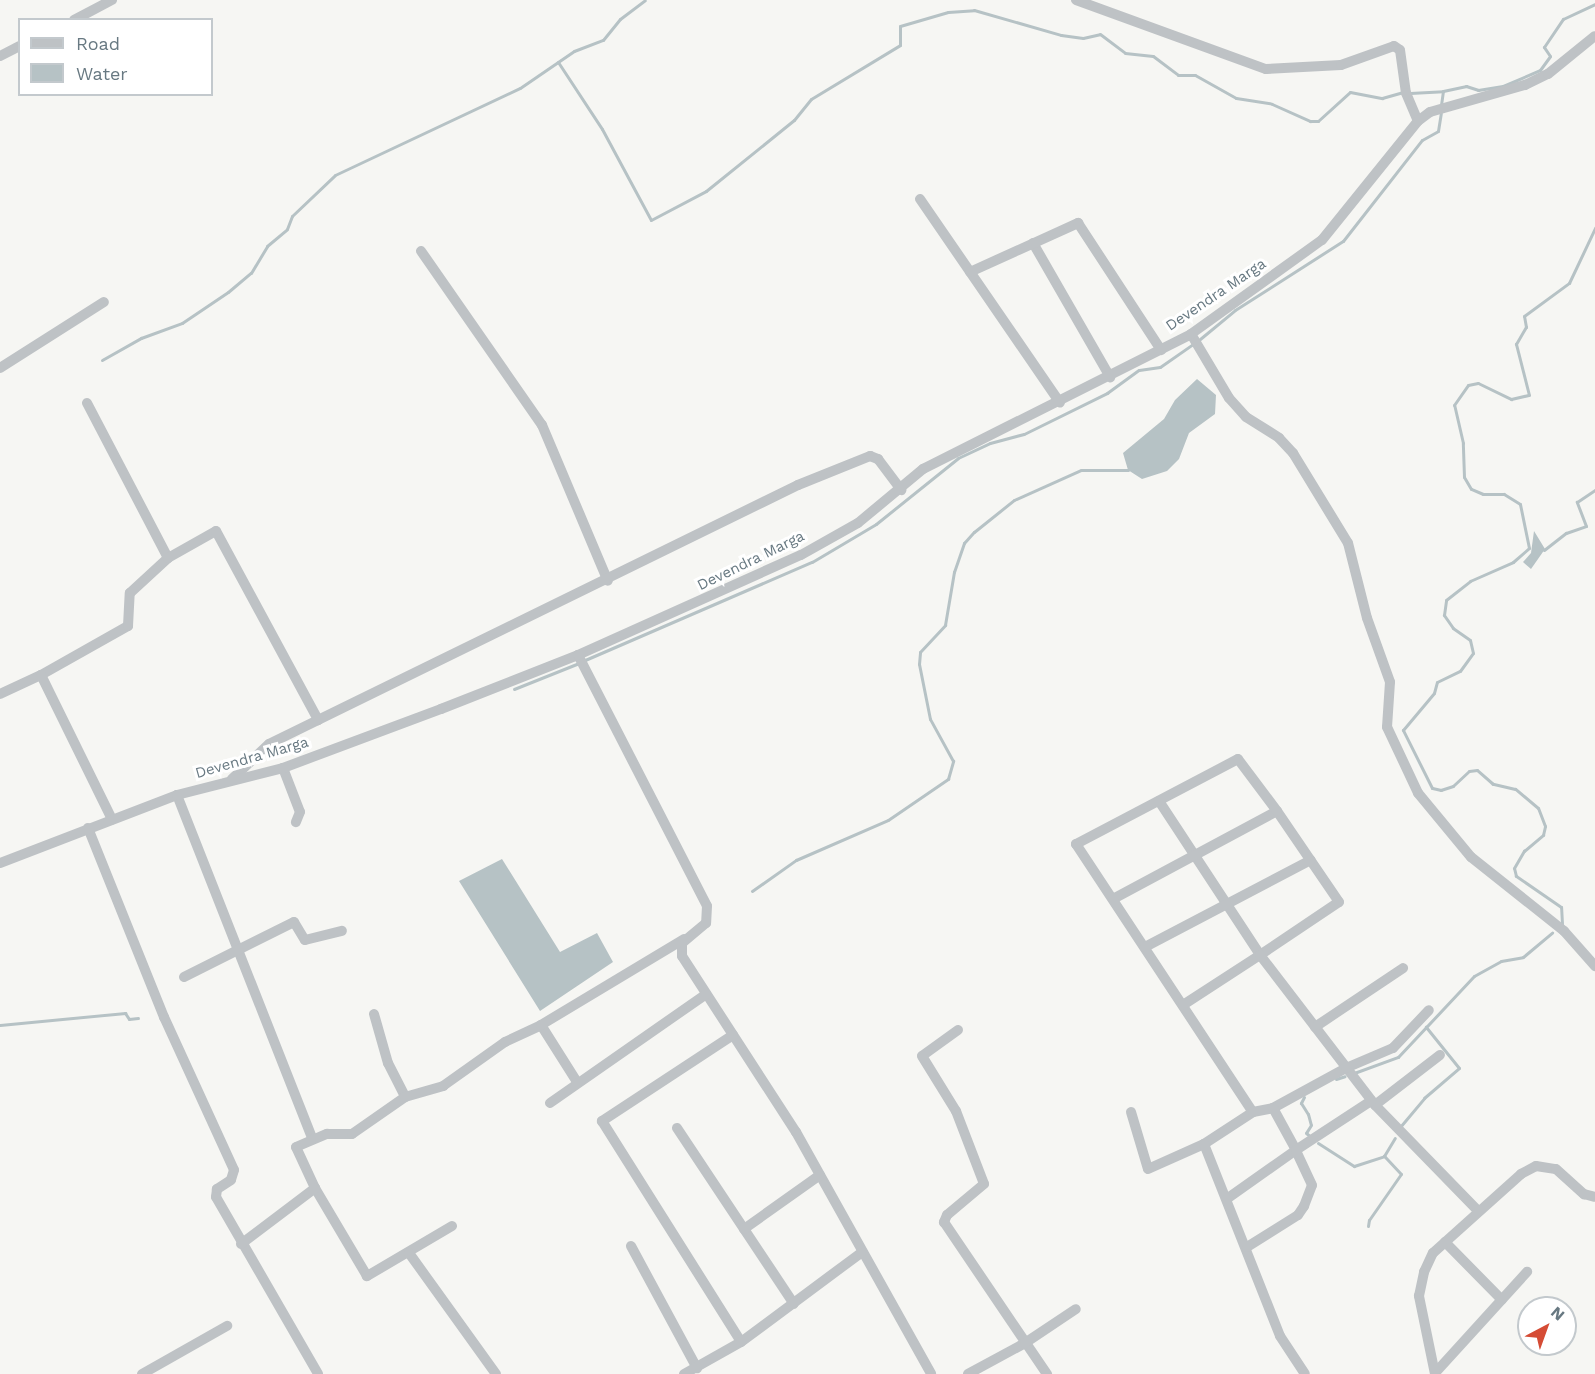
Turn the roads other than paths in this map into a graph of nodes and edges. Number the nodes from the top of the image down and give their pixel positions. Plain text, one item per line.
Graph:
1 (112, 0) edge
2 (1076, 0) edge
3 (78, 18) edge
4 (1595, 36) edge
5 (18, 47) edge
6 (0, 56) edge
7 (1418, 121) junction
8 (920, 199) dead end
9 (1034, 243) junction
10 (421, 250) dead end
11 (970, 272) junction
12 (104, 302) dead end
13 (1191, 334) junction
14 (1161, 350) junction
15 (0, 368) edge
16 (1110, 376) junction
17 (87, 403) dead end
18 (1060, 403) junction
19 (901, 490) junction
20 (168, 558) junction
21 (608, 581) junction
22 (578, 655) junction
23 (41, 675) junction
24 (0, 694) edge
25 (318, 720) junction
26 (283, 768) junction
27 (232, 780) junction
28 (177, 795) junction
29 (1159, 801) junction
30 (1277, 811) junction
31 (112, 819) junction
32 (296, 822) dead end
33 (87, 828) junction
34 (1192, 856) junction
35 (1311, 860) junction
36 (0, 863) edge
37 (1113, 899) junction
38 (1226, 904) junction
39 (342, 931) dead end
40 (686, 938) junction
41 (1145, 947) junction
42 (237, 949) junction
43 (1260, 955) junction
44 (1595, 966) edge
45 (1403, 968) dead end
46 (184, 977) dead end
47 (706, 994) junction
48 (1183, 1005) junction
49 (1429, 1010) dead end
50 (374, 1014) dead end
51 (541, 1025) junction
52 (1315, 1027) junction
53 (958, 1030) dead end
54 (733, 1035) junction
55 (1440, 1055) dead end
56 (1346, 1068) junction
57 (577, 1082) junction
58 (405, 1097) junction
59 (550, 1103) dead end
60 (1373, 1103) junction
61 (1272, 1108) junction
62 (1131, 1112) dead end
63 (1254, 1112) junction
64 (677, 1128) dead end
65 (312, 1137) junction
66 (1204, 1144) junction
67 (1296, 1150) junction
68 (820, 1175) junction
69 (315, 1188) junction
70 (1595, 1197) edge
71 (1228, 1198) junction
72 (1478, 1211) junction
73 (452, 1226) dead end
74 (744, 1229) junction
75 (1444, 1242) junction
76 (241, 1244) junction
77 (631, 1246) dead end
78 (1247, 1247) junction
79 (861, 1252) junction
80 (409, 1253) junction
81 (1527, 1272) dead end
82 (1502, 1300) junction
83 (794, 1304) junction
84 (1076, 1309) dead end
85 (227, 1326) dead end
86 (741, 1342) junction
87 (1026, 1343) junction
88 (697, 1368) junction
89 (142, 1374) edge
90 (318, 1374) edge
91 (496, 1374) edge
92 (684, 1374) edge
93 (931, 1374) edge
94 (968, 1374) edge
95 (1047, 1374) edge
96 (1305, 1374) edge
97 (1435, 1374) edge

1 - 3 street
2 - 7 street
4 - 7 street
5 - 6 street
7 - 13 street, Devendra Marga
8 - 11 street
9 - 11 street
9 - 14 street
9 - 16 street
10 - 21 street
11 - 18 street
12 - 15 street
13 - 14 street, Devendra Marga
13 - 44 street
14 - 16 street, Devendra Marga
16 - 18 street, Devendra Marga
17 - 20 street
18 - 19 street, Devendra Marga
19 - 21 street
19 - 22 street, Devendra Marga
20 - 23 street
20 - 25 street
21 - 25 street
22 - 26 street, Devendra Marga
22 - 40 street
23 - 24 street
23 - 31 street
25 - 27 street
26 - 27 street, Devendra Marga
26 - 32 street
27 - 28 street, Devendra Marga
28 - 31 street, Devendra Marga
28 - 42 street
29 - 30 street
29 - 34 street
29 - 37 street
30 - 34 street
30 - 35 street
31 - 33 street, Devendra Marga
33 - 36 street, Devendra Marga
33 - 76 street
34 - 37 street
34 - 38 street
35 - 38 street
35 - 43 street
37 - 41 street
38 - 41 street
38 - 43 street
39 - 42 street
40 - 47 street
40 - 51 street
41 - 48 street
42 - 46 street
42 - 65 street
43 - 48 street
43 - 52 street
45 - 52 street
47 - 54 street
47 - 57 street
48 - 63 street
49 - 56 street
50 - 58 street
51 - 57 street
51 - 58 street
52 - 56 street
53 - 87 street
54 - 68 street
54 - 86 street
55 - 60 street
56 - 60 street
56 - 61 street
57 - 59 street
58 - 65 street
60 - 67 street
60 - 72 street
61 - 63 street
61 - 67 street
62 - 66 street
63 - 66 street
64 - 74 street
65 - 69 street
66 - 71 street
67 - 71 street
67 - 78 street
68 - 74 street
68 - 79 street
69 - 76 street
69 - 80 street
70 - 72 street
71 - 78 street
72 - 75 street
73 - 80 street
74 - 83 street
75 - 82 street
75 - 97 street
76 - 90 street
77 - 88 street
78 - 96 street
79 - 83 street
79 - 93 street
80 - 91 street
81 - 82 street
82 - 97 street
83 - 86 street
84 - 87 street
85 - 89 street
86 - 88 street
87 - 94 street
87 - 95 street
88 - 92 street

